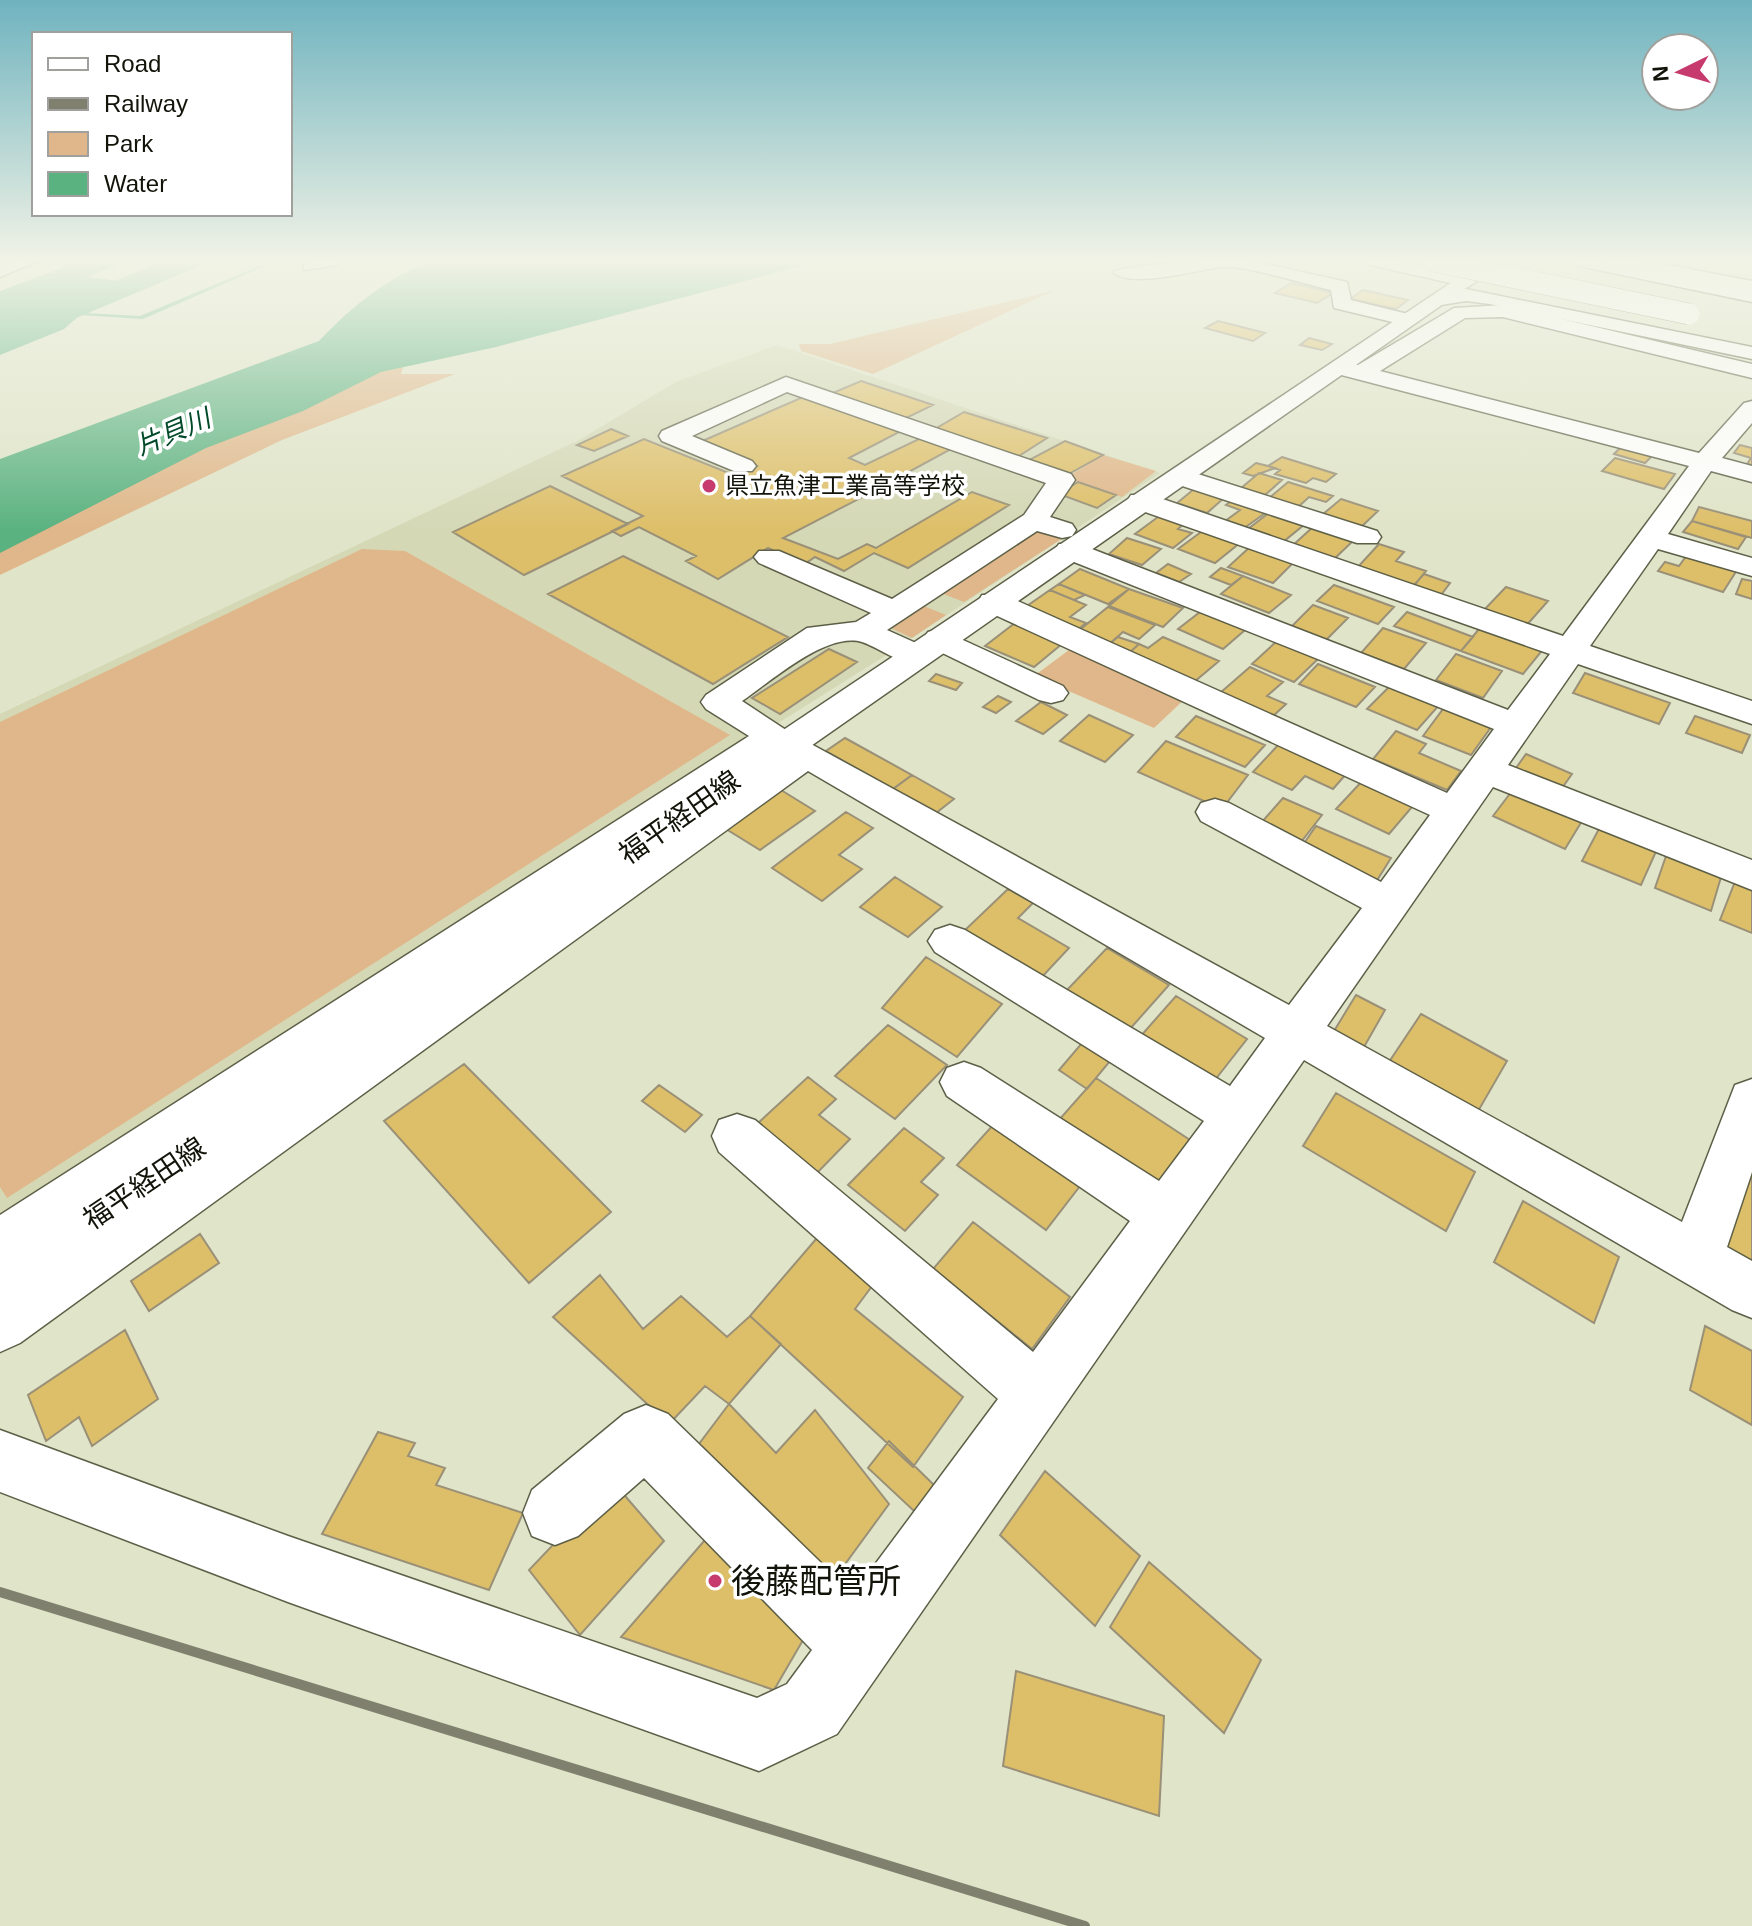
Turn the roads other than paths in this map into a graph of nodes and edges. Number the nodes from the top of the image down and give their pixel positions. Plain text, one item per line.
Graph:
1 (1371, 350) edge
2 (1375, 350) edge
3 (1383, 350) edge
4 (1664, 350) edge
5 (1728, 350) edge
6 (1752, 355) edge
7 (1352, 365) junction
8 (1752, 371) edge
9 (1752, 408) edge
10 (1741, 436) edge
11 (1705, 462) junction
12 (743, 466) dead end
13 (1752, 474) edge
14 (1179, 476) junction
15 (1141, 501) junction
16 (1034, 521) junction
17 (1367, 537) dead end
18 (1652, 538) junction
19 (1077, 545) junction
20 (769, 557) dead end
21 (1752, 567) edge
22 (923, 594) junction
23 (982, 610) junction
24 (893, 611) junction
25 (864, 631) junction
26 (927, 647) junction
27 (1573, 651) junction
28 (1051, 693) dead end
29 (1752, 713) edge
30 (1518, 726) junction
31 (789, 745) junction
32 (1486, 770) junction
33 (1215, 812) dead end
34 (1456, 812) junction
35 (1752, 876) edge
36 (1389, 904) junction
37 (950, 941) dead end
38 (1296, 1035) junction
39 (964, 1082) dead end
40 (1752, 1100) edge
41 (1237, 1116) junction
42 (737, 1136) dead end
43 (1166, 1215) junction
44 (2, 1250) edge
45 (1695, 1259) junction
46 (1752, 1291) edge
47 (0, 1323) edge
48 (1037, 1394) junction
49 (0, 1461) edge
50 (555, 1513) dead end
51 (857, 1646) junction

1 - 7 main road
2 - 7 main road
3 - 7 main road
4 - 8 main road
5 - 6 main road
7 - 11 main road
7 - 14 main road
9 - 10 main road
10 - 11 main road
11 - 13 main road
11 - 18 main road
12 - 16 main road
14 - 15 main road
14 - 17 main road
15 - 19 main road
15 - 27 main road
16 - 19 main road
16 - 22 main road
18 - 21 main road
18 - 27 main road
19 - 23 main road
19 - 30 main road
20 - 24 main road
22 - 23 main road
22 - 24 main road
23 - 26 main road
23 - 34 main road
24 - 25 main road
25 - 26 main road
25 - 31 main road
26 - 28 main road
26 - 31 main road
27 - 29 main road
27 - 30 main road
30 - 32 main road
31 - 38 main road
31 - 44 main road
31 - 47 main road
32 - 34 main road
32 - 35 main road
33 - 36 main road
34 - 36 main road
36 - 38 main road
37 - 41 main road
38 - 41 main road
38 - 45 main road
39 - 43 main road
40 - 45 main road
41 - 43 main road
42 - 48 main road
43 - 48 main road
45 - 46 main road
48 - 51 main road
49 - 51 main road
50 - 51 main road

